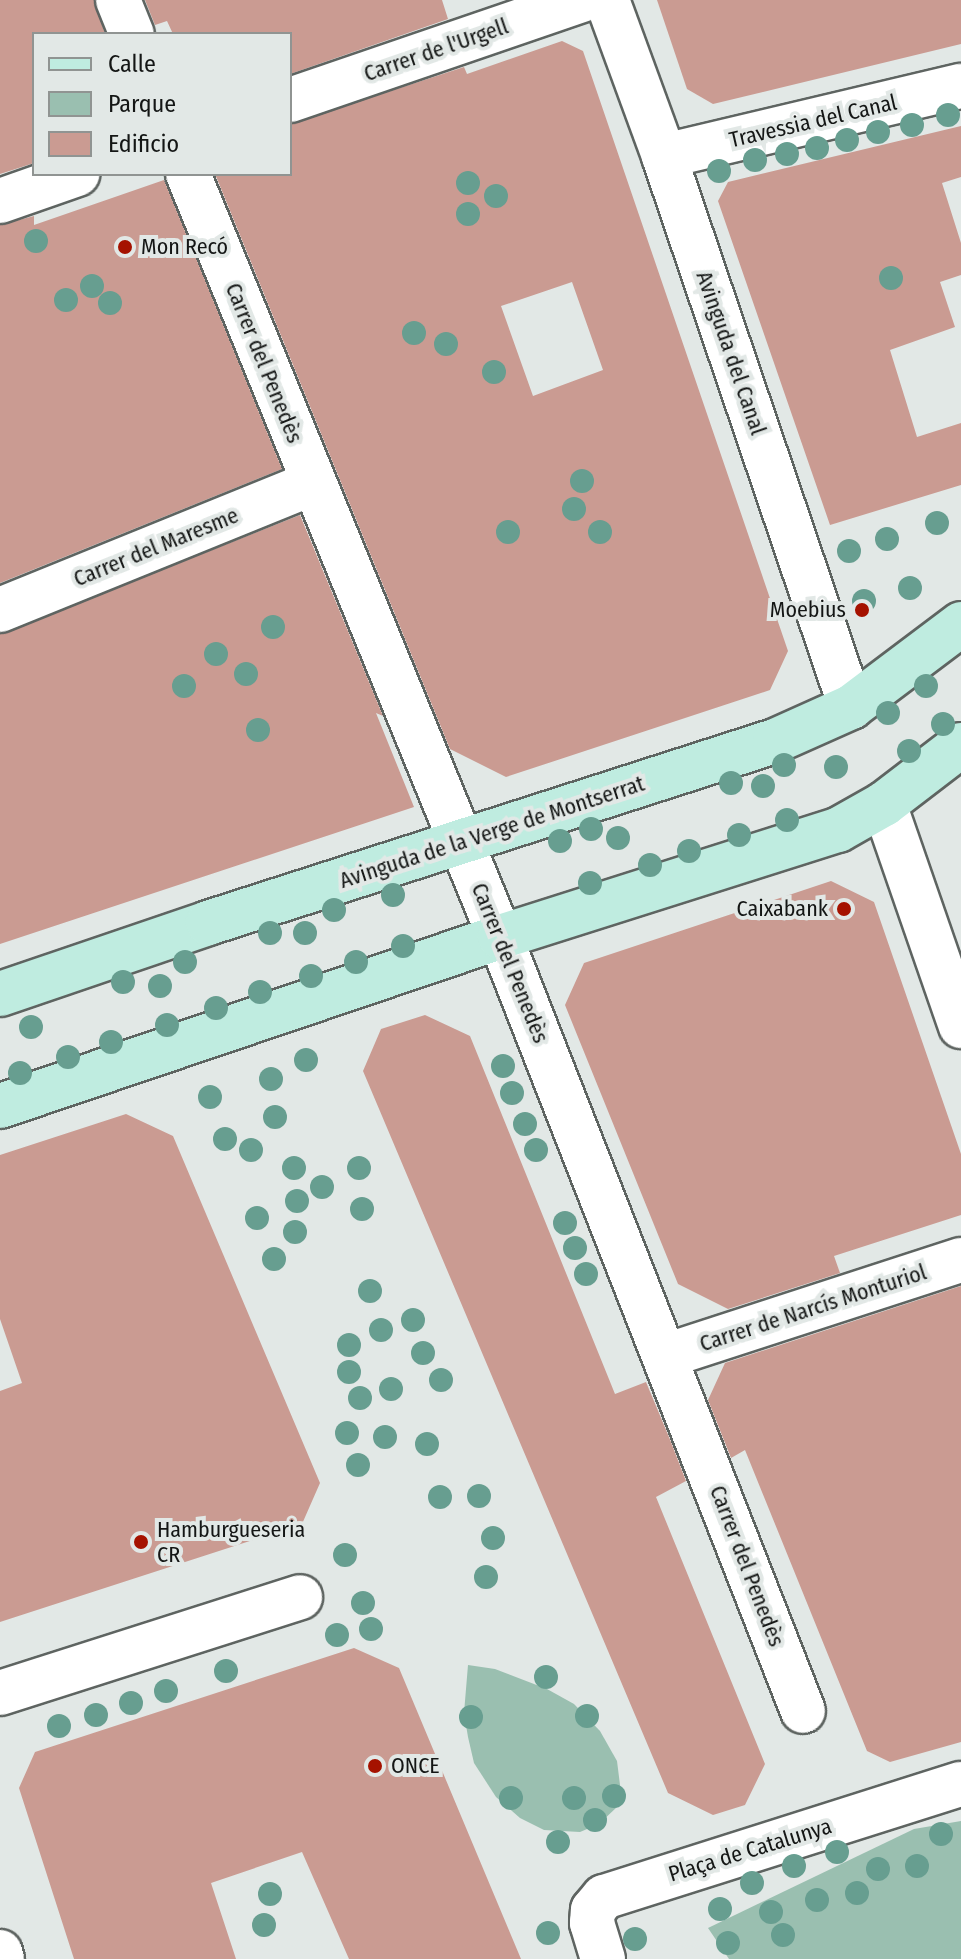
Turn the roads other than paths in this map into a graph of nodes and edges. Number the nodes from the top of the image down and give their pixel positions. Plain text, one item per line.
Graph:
1 (118, 0) edge
2 (582, 0) edge
3 (607, 0) edge
4 (131, 32) edge
5 (961, 86) edge
6 (292, 99) edge
7 (664, 156) junction
8 (71, 176) edge
9 (189, 176) edge
10 (0, 201) edge
11 (313, 483) junction
12 (0, 610) edge
13 (961, 624) edge
14 (851, 707) junction
15 (961, 745) edge
16 (884, 804) junction
17 (462, 843) junction
18 (500, 937) junction
19 (0, 994) edge
20 (961, 1026) edge
21 (0, 1106) edge
22 (961, 1260) edge
23 (665, 1356) junction
24 (300, 1597) dead end
25 (0, 1693) edge
26 (803, 1711) dead end
27 (961, 1784) edge
28 (0, 1952) edge
29 (2, 1959) edge
30 (603, 1959) edge

1 - 4 street
2 - 6 street, Carrer de l'Urgell
3 - 7 street, Avinguda del Canal
5 - 7 street, Travessia del Canal
7 - 14 street, Avinguda del Canal
8 - 10 street
9 - 11 street, Carrer del Penedès
11 - 12 street, Carrer del Maresme
11 - 17 street, Carrer del Penedès
13 - 14 street, Avinguda de la Verge de Montserrat
14 - 17 street, Avinguda de la Verge de Montserrat
15 - 16 street
16 - 18 street
16 - 20 street
17 - 18 street, Carrer del Penedès
17 - 19 street, Avinguda de la Verge de Montserrat
18 - 21 street
18 - 23 street, Carrer del Penedès
22 - 23 street, Carrer de Narcís Monturiol
23 - 26 street, Carrer del Penedès
24 - 25 street
27 - 30 street, Plaça de Catalunya
28 - 29 street

